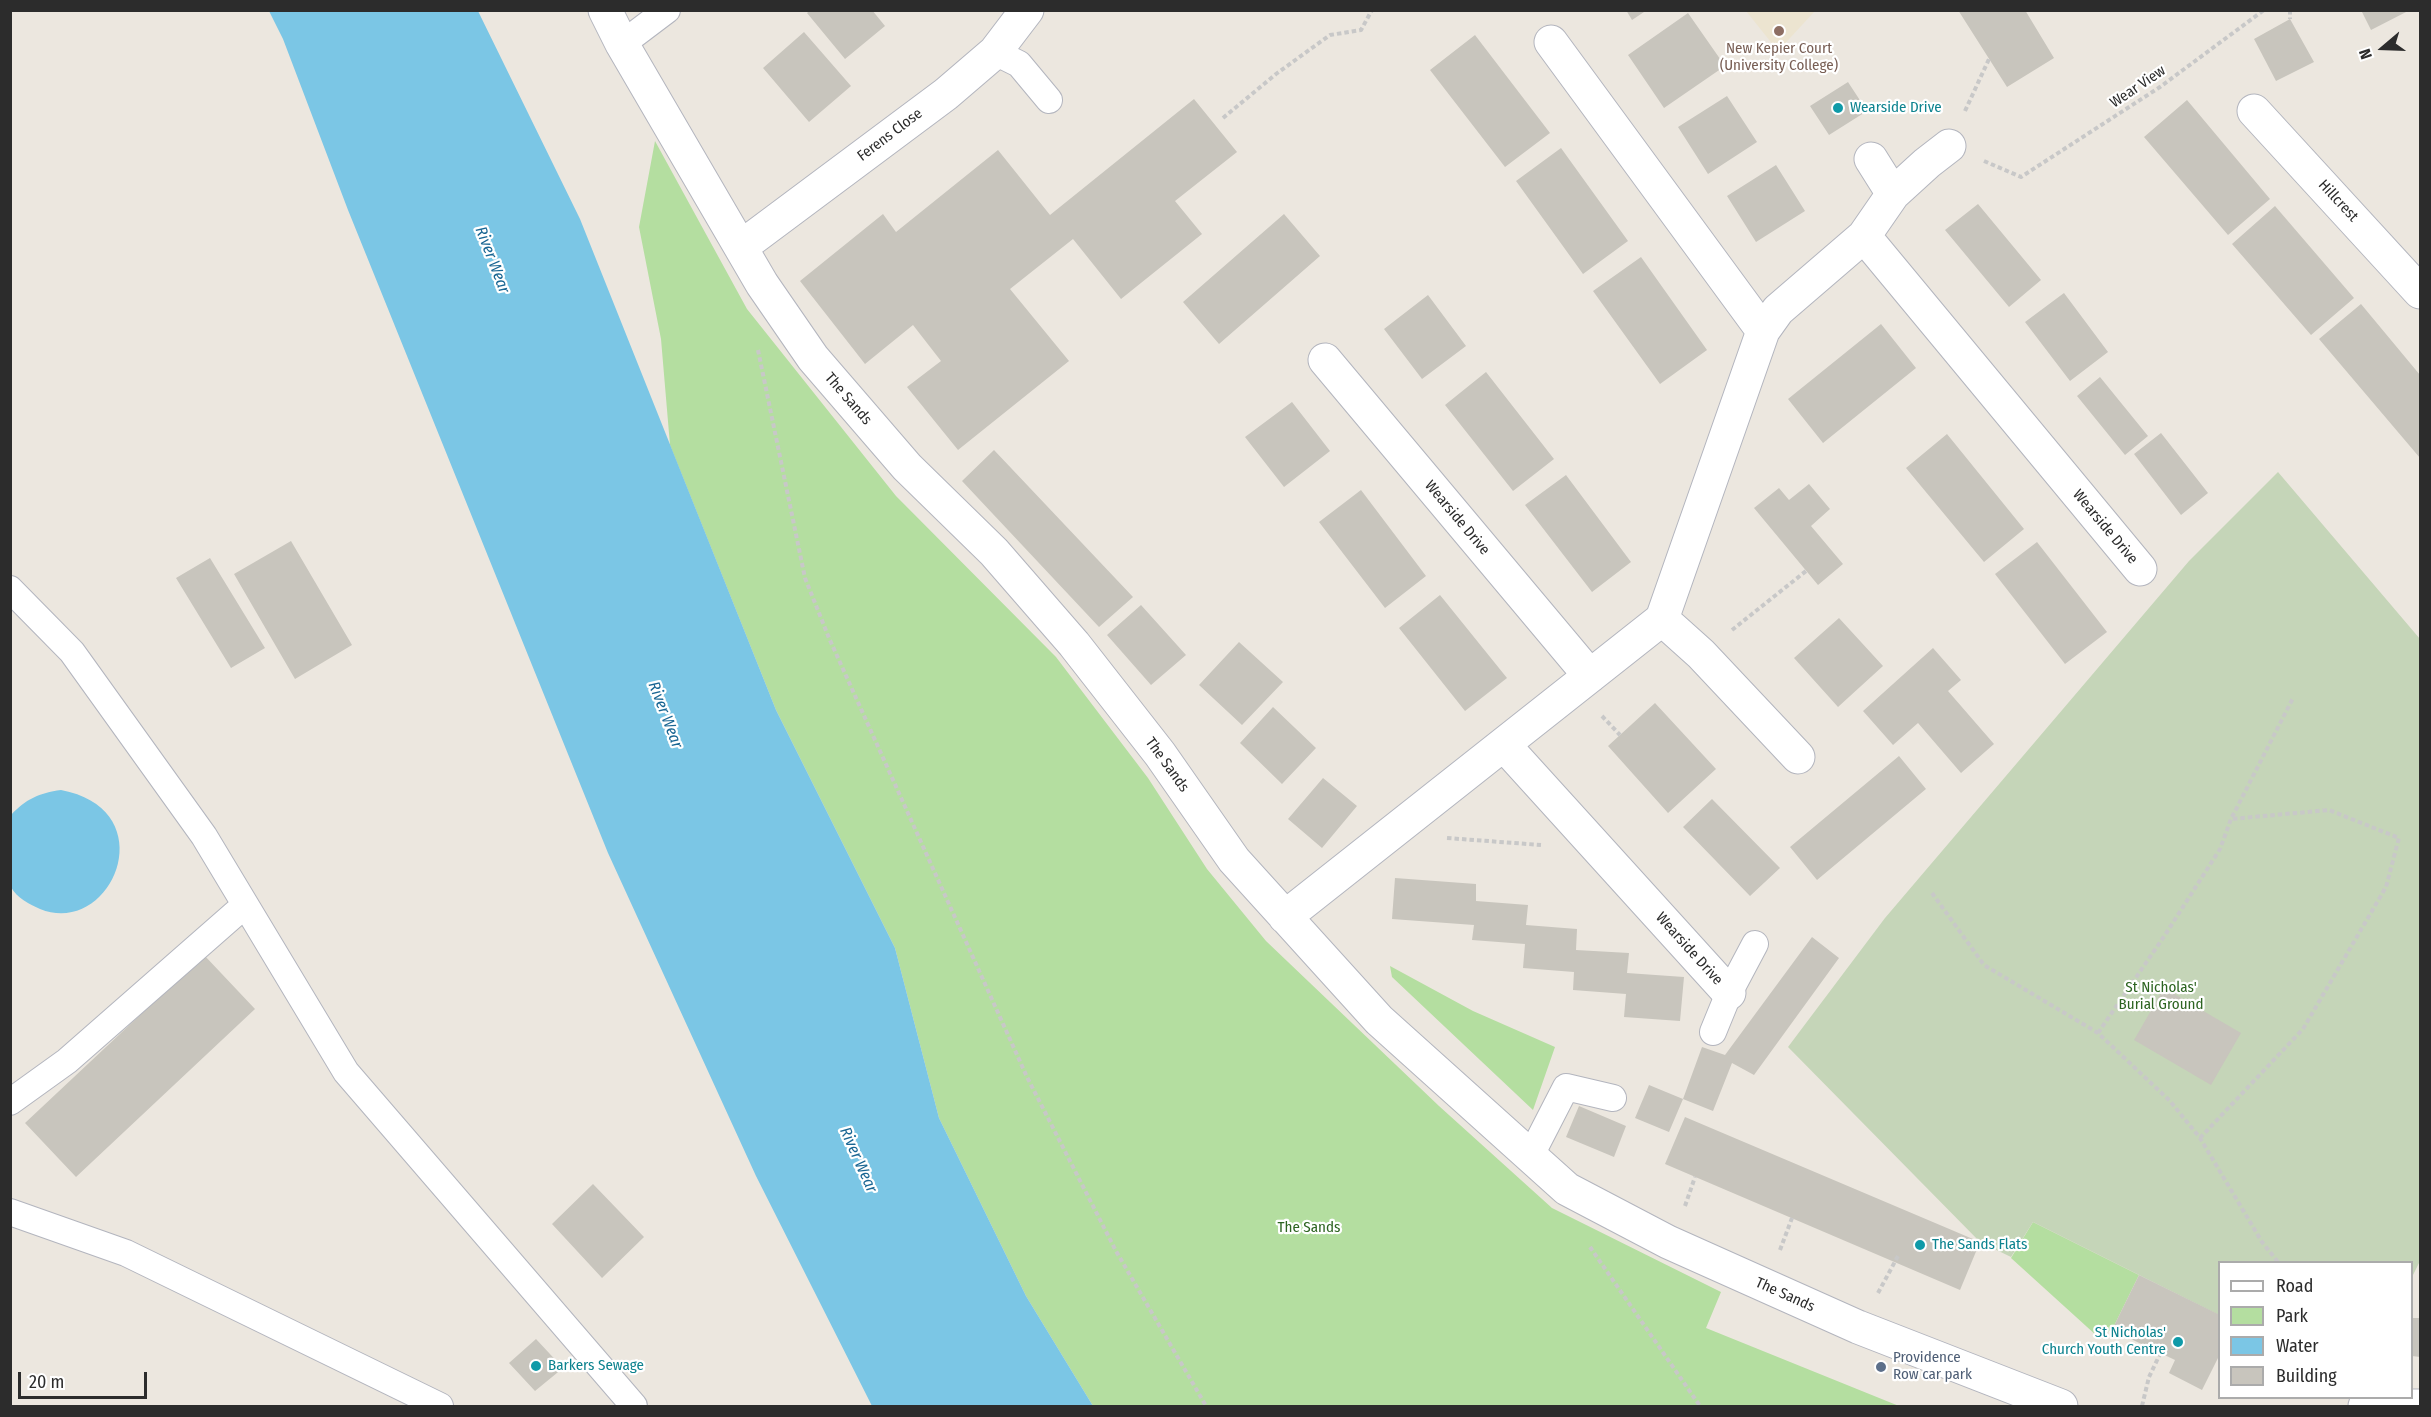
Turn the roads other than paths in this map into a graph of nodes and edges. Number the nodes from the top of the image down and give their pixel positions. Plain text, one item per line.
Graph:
1 (605, 10) edge
2 (667, 10) edge
3 (1027, 10) edge
4 (1551, 42) dead end
5 (622, 44) junction
6 (995, 52) junction
7 (1049, 100) dead end
8 (2254, 111) dead end
9 (1949, 147) road end
10 (1871, 159) dead end
11 (1893, 194) junction
12 (1864, 236) junction
13 (741, 247) junction
14 (2421, 292) edge
15 (1763, 330) junction
16 (1325, 360) dead end
17 (2140, 569) dead end
18 (10, 589) edge
19 (1662, 620) junction
20 (1590, 676) junction
21 (1504, 745) junction
22 (1798, 757) dead end
23 (245, 904) junction
24 (1285, 918) junction
25 (1755, 944) dead end
26 (1729, 993) junction
27 (1713, 1032) dead end
28 (1613, 1098) dead end
29 (10, 1102) edge
30 (1530, 1157) junction
31 (10, 1212) edge
32 (2421, 1406) edge
33 (440, 1407) edge
34 (634, 1407) edge
35 (2061, 1407) edge
36 (2365, 1407) edge

1 - 5 street, The Sands
2 - 5 lane
3 - 6 street, Ferens Close
4 - 15 street
5 - 13 street, The Sands
6 - 7 lane
6 - 13 street, Ferens Close
8 - 14 street, Hillcrest
9 - 11 street
10 - 11 street
11 - 12 street
12 - 15 street
12 - 17 street, Wearside Drive
13 - 24 street, The Sands
15 - 19 street
16 - 20 street, Wearside Drive
18 - 23 lane
19 - 20 street
19 - 22 street
20 - 21 street
21 - 24 street
21 - 26 street, Wearside Drive
23 - 29 lane
23 - 34 lane
24 - 30 street, The Sands
25 - 26 lane
26 - 27 lane
28 - 30 lane
30 - 35 street, The Sands
31 - 33 lane
32 - 36 street

